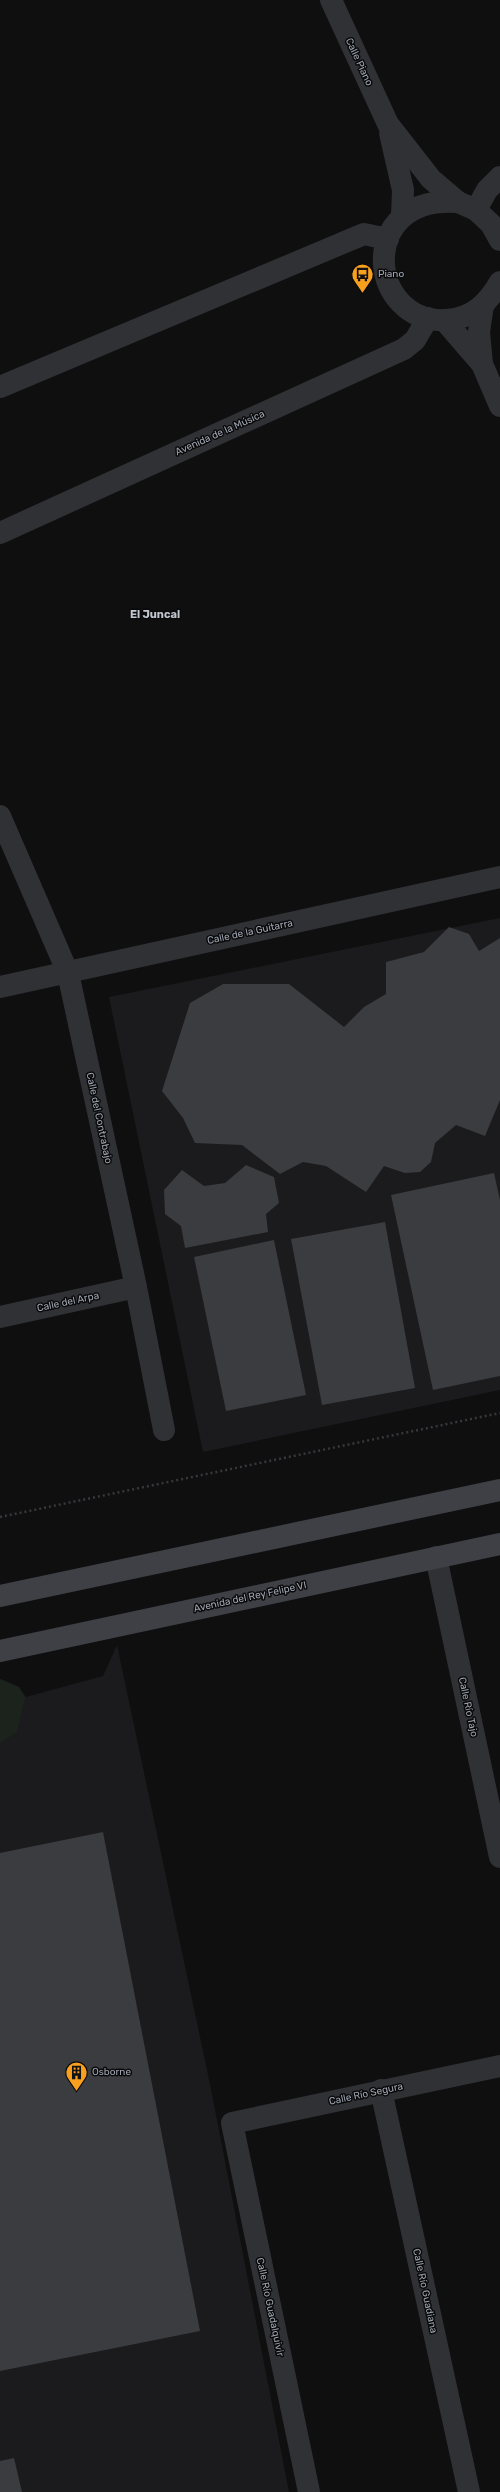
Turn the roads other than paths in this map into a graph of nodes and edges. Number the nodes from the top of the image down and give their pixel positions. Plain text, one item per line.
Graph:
1 (331, 0) edge
2 (388, 124) junction
3 (500, 177) edge
4 (467, 206) junction
5 (402, 217) junction
6 (388, 239) junction
7 (500, 240) edge
8 (494, 294) edge
9 (436, 319) junction
10 (482, 364) junction
11 (0, 387) edge
12 (500, 406) edge
13 (0, 533) edge
14 (0, 816) edge
15 (500, 877) edge
16 (68, 972) junction
17 (0, 987) edge
18 (136, 1287) junction
19 (0, 1317) edge
20 (164, 1430) dead end
21 (500, 1490) edge
22 (500, 1544) edge
23 (436, 1557) junction
24 (0, 1596) edge
25 (0, 1651) edge
26 (500, 1857) edge
27 (500, 2066) edge
28 (381, 2090) junction
29 (232, 2123) joint
30 (308, 2492) edge
31 (470, 2492) edge

1 - 2 street, Calle Piano
2 - 4 street, Calle Piano
2 - 5 street, Calle Piano
3 - 4 street
4 - 5 street
4 - 7 street, Calle Piano
5 - 6 street
6 - 9 street
6 - 11 street
8 - 9 street
8 - 10 street
9 - 10 street
9 - 13 street, Avenida de la Música
10 - 12 street
14 - 16 street, Calle del Contrabajo
15 - 16 street, Calle de la Guitarra
16 - 17 street, Calle de la Guitarra
16 - 18 street, Calle del Contrabajo
18 - 19 street, Calle del Arpa
18 - 20 street, Calle del Contrabajo
21 - 24 main road
22 - 23 main road, Avenida del Rey Felipe VI
23 - 25 main road, Avenida del Rey Felipe VI
23 - 26 street, Calle Río Tajo
27 - 28 street, Calle Río Segura
28 - 29 street, Calle Río Segura
28 - 31 street, Calle Río Guadiana
29 - 30 street, Calle Río Guadalquivir

